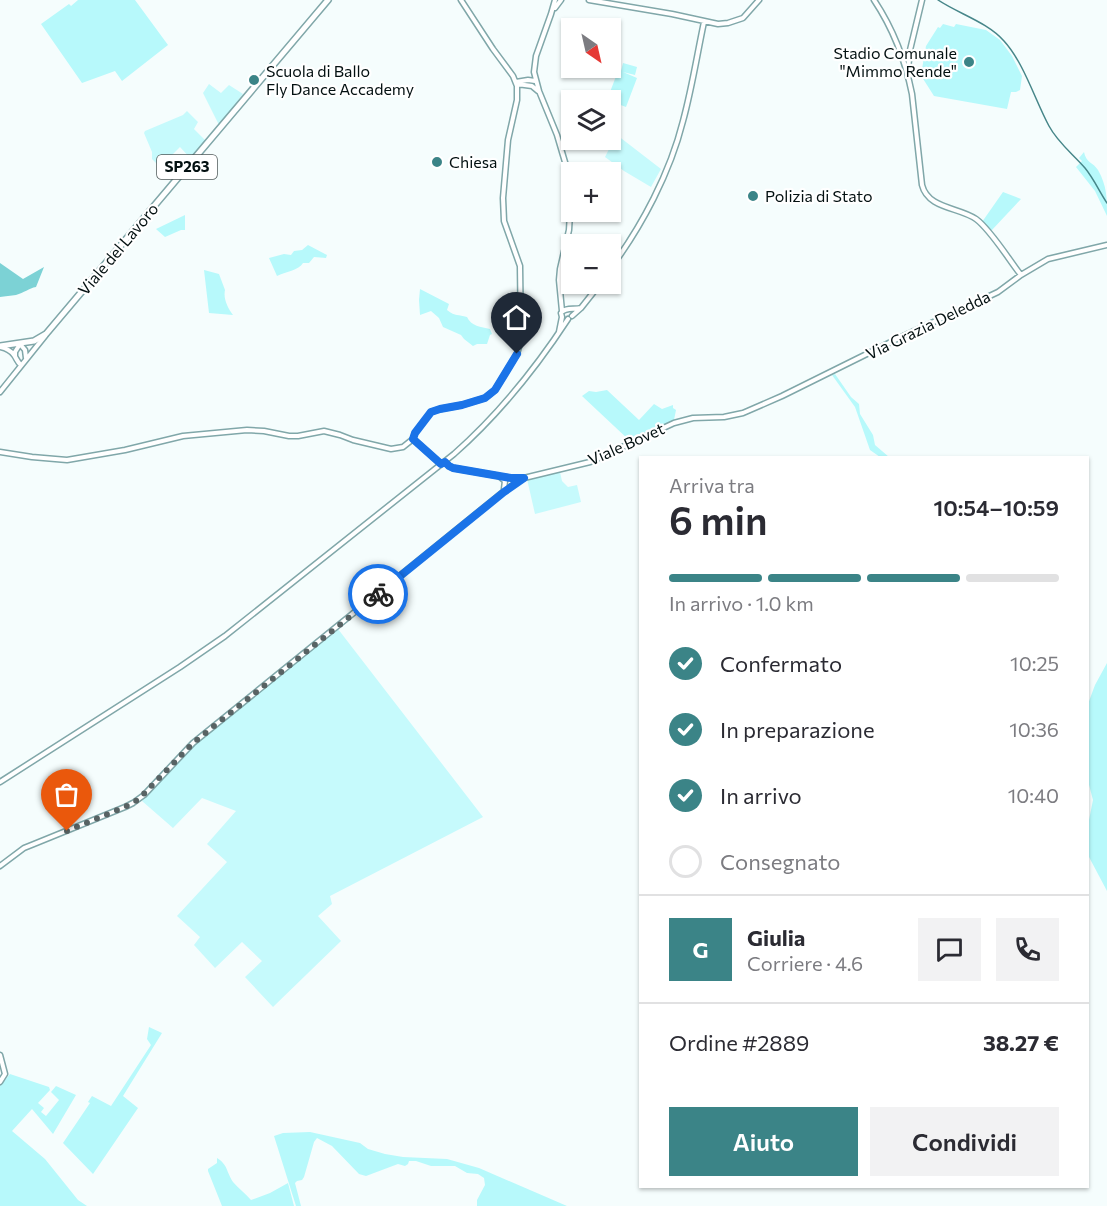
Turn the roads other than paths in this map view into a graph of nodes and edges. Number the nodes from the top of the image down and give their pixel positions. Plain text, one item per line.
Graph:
1 (328, 0) edge
2 (461, 0) edge
3 (555, 0) edge
4 (561, 0) edge
5 (589, 0) edge
6 (759, 0) edge
7 (874, 0) edge
8 (922, 0) edge
9 (551, 14) junction
10 (704, 22) junction
11 (910, 51) junction
12 (901, 52) junction
13 (906, 60) junction
14 (534, 72) junction
15 (528, 80) junction
16 (518, 83) junction
17 (535, 84) junction
18 (1107, 245) edge
19 (621, 255) edge
20 (1021, 275) junction
21 (592, 294) edge
22 (561, 297) junction
23 (581, 308) junction
24 (569, 309) junction
25 (562, 311) junction
26 (562, 317) junction
27 (570, 318) junction
28 (46, 334) junction
29 (558, 334) junction
30 (20, 344) junction
31 (0, 346) edge
32 (15, 356) junction
33 (26, 359) junction
34 (20, 364) junction
35 (0, 392) edge
36 (693, 418) joint
37 (413, 439) junction
38 (0, 452) edge
39 (443, 463) junction
40 (499, 475) junction
41 (524, 478) junction
42 (504, 492) junction
43 (0, 782) edge
44 (0, 866) edge
45 (0, 1055) edge
46 (0, 1082) edge

1 - 28 main road, Viale del Lavoro / SP263
2 - 16 street
3 - 9 street
4 - 9 street
5 - 10 street
6 - 10 street
7 - 12 street
8 - 11 street
9 - 14 street
10 - 19 street
11 - 12 street
11 - 13 street
12 - 13 street
13 - 20 street
14 - 15 street
14 - 17 street
15 - 16 street
15 - 17 street
16 - 17 street
16 - 37 street
17 - 22 street
18 - 20 street, Via Grazia Deledda
20 - 36 street, Via Grazia Deledda
21 - 23 street
22 - 24 street
22 - 25 street
23 - 24 street
23 - 27 street
24 - 25 street
24 - 27 street
25 - 26 street
26 - 27 street
26 - 29 street
27 - 29 street
28 - 30 main road
28 - 33 street, SP263
29 - 39 street
30 - 31 main road
30 - 32 street
30 - 33 street
31 - 32 street
32 - 34 street
33 - 34 street, SP263
34 - 35 street, SP263
36 - 41 street, Viale Bovet
37 - 38 street
37 - 39 street
39 - 40 street
39 - 43 street
40 - 41 street
40 - 42 street
41 - 42 street
42 - 44 street
45 - 46 street

